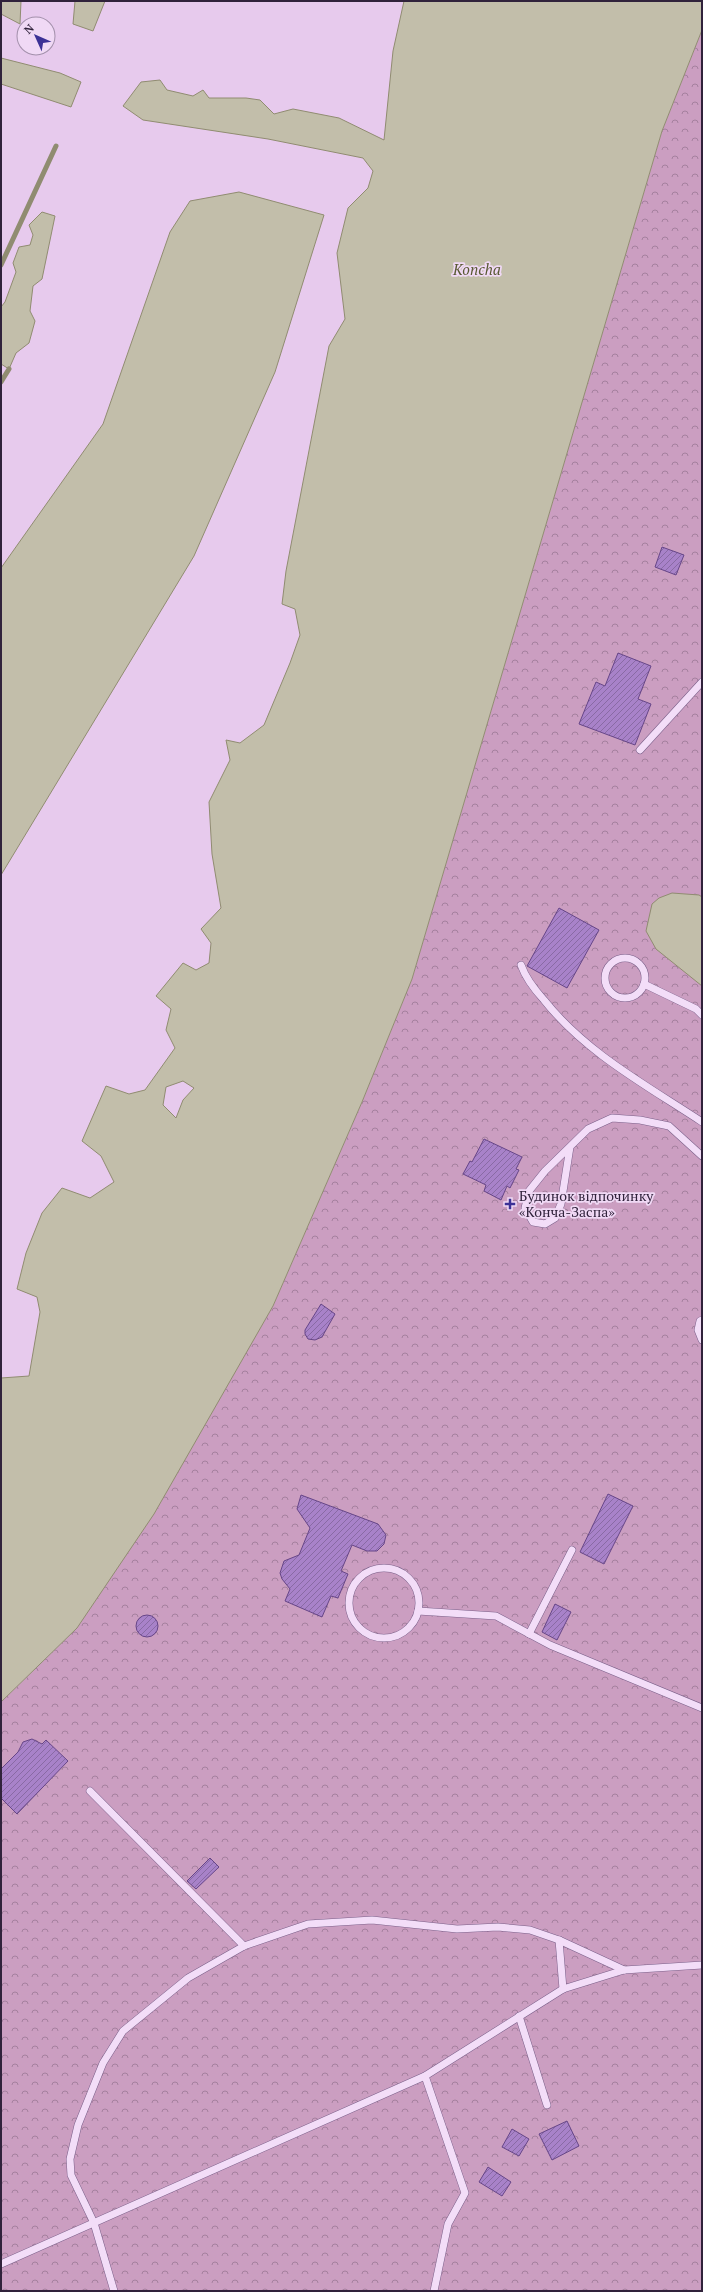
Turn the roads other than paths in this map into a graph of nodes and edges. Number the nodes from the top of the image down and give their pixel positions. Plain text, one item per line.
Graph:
1 (702, 682) edge
2 (640, 750) dead end
3 (521, 965) dead end
4 (644, 984) junction
5 (702, 1015) edge
6 (702, 1122) edge
7 (570, 1147) junction
8 (702, 1156) edge
9 (702, 1320) edge
10 (702, 1340) edge
11 (572, 1550) dead end
12 (418, 1611) junction
13 (529, 1634) junction
14 (702, 1708) edge
15 (90, 1792) dead end
16 (559, 1940) junction
17 (244, 1946) junction
18 (702, 1965) edge
19 (624, 1970) junction
20 (563, 1989) junction
21 (519, 2016) junction
22 (425, 2076) junction
23 (547, 2105) dead end
24 (94, 2223) junction
25 (1, 2264) edge
26 (114, 2291) edge
27 (434, 2291) edge

1 - 2 lane
3 - 6 lane
4 - 4 lane
4 - 5 lane
7 - 7 lane
7 - 8 lane
9 - 10 lane
11 - 13 lane
12 - 12 lane
12 - 13 lane
13 - 14 lane
15 - 17 lane
16 - 17 lane
16 - 19 lane
16 - 20 lane
17 - 24 lane
18 - 19 lane
19 - 20 lane
20 - 21 lane
21 - 22 lane
21 - 23 lane
22 - 24 lane
22 - 27 lane
24 - 25 lane
24 - 26 lane

